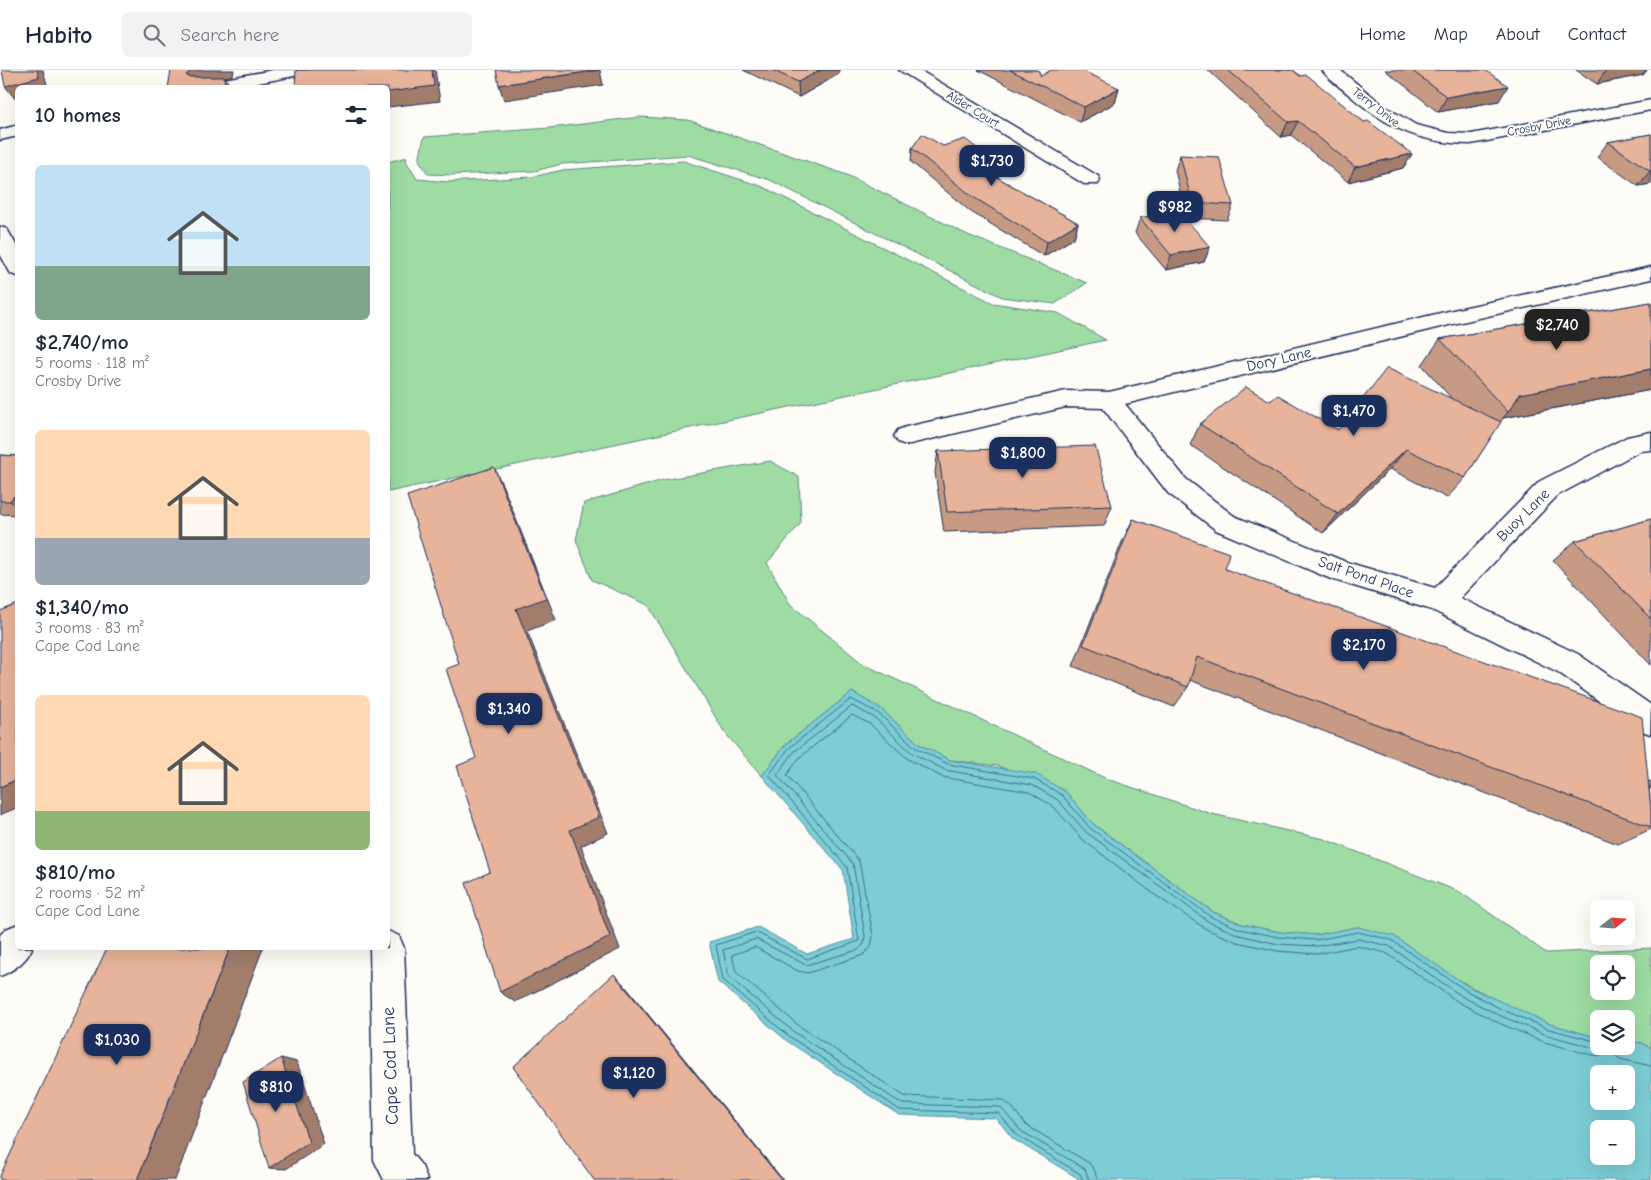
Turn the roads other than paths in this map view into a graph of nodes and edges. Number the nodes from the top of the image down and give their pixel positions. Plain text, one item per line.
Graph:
1 (300, 70) edge
2 (907, 70) edge
3 (1330, 70) edge
4 (219, 85) edge
5 (1651, 105) edge
6 (15, 131) edge
7 (0, 135) edge
8 (1427, 137) joint
9 (1091, 180) dead end
10 (0, 233) edge
11 (15, 264) edge
12 (1651, 273) edge
13 (1109, 400) junction
14 (906, 436) dead end
15 (1651, 441) edge
16 (1440, 601) junction
17 (1650, 721) edge
18 (15, 944) edge
19 (387, 950) edge
20 (0, 959) edge
21 (408, 1180) edge

1 - 4 street
2 - 9 street, Alder Court
3 - 8 street, Terry Drive
5 - 8 street, Crosby Drive
6 - 7 street
10 - 11 street
12 - 13 street, Dory Lane
13 - 14 street, Dory Lane
13 - 16 street, Salt Pond Place
15 - 16 street, Buoy Lane
16 - 17 street, Salt Pond Place
18 - 20 street
19 - 21 street, Cape Cod Lane

